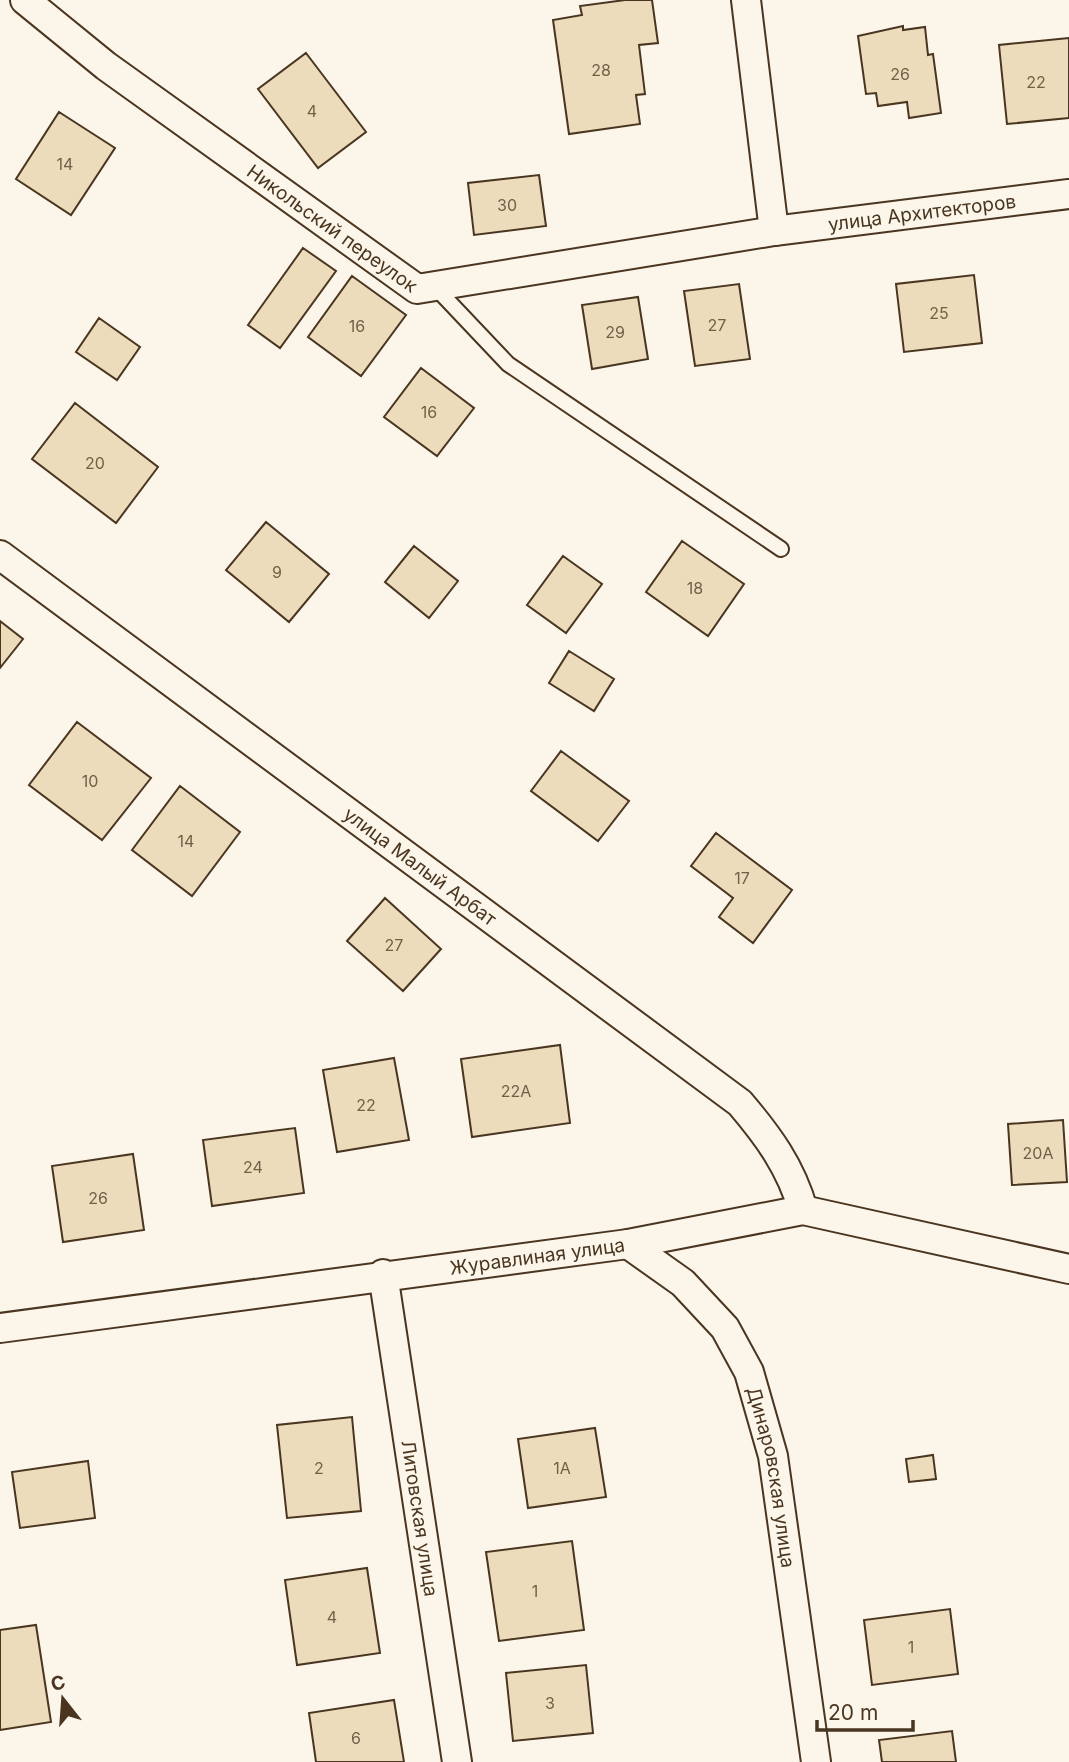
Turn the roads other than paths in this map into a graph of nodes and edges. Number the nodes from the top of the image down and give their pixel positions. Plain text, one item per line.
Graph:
1 (25, 0) edge
2 (746, 0) edge
3 (1069, 194) edge
4 (774, 231) junction
5 (436, 288) junction
6 (781, 549) dead end
7 (0, 555) edge
8 (803, 1210) junction
9 (628, 1244) junction
10 (1069, 1269) edge
11 (383, 1274) junction
12 (0, 1328) edge
13 (457, 1762) edge
14 (816, 1762) edge

1 - 5 street, Никольский переулок
2 - 4 street
3 - 4 street, улица Архитекторов
4 - 5 street, Никольский переулок
5 - 6 lane
7 - 8 street, улица Малый Арбат
8 - 9 street, Журавлиная улица
8 - 10 street, Журавлиная улица
9 - 11 street, Журавлиная улица
9 - 14 street, Динаровская улица
11 - 12 street, Журавлиная улица
11 - 13 street, Литовская улица

